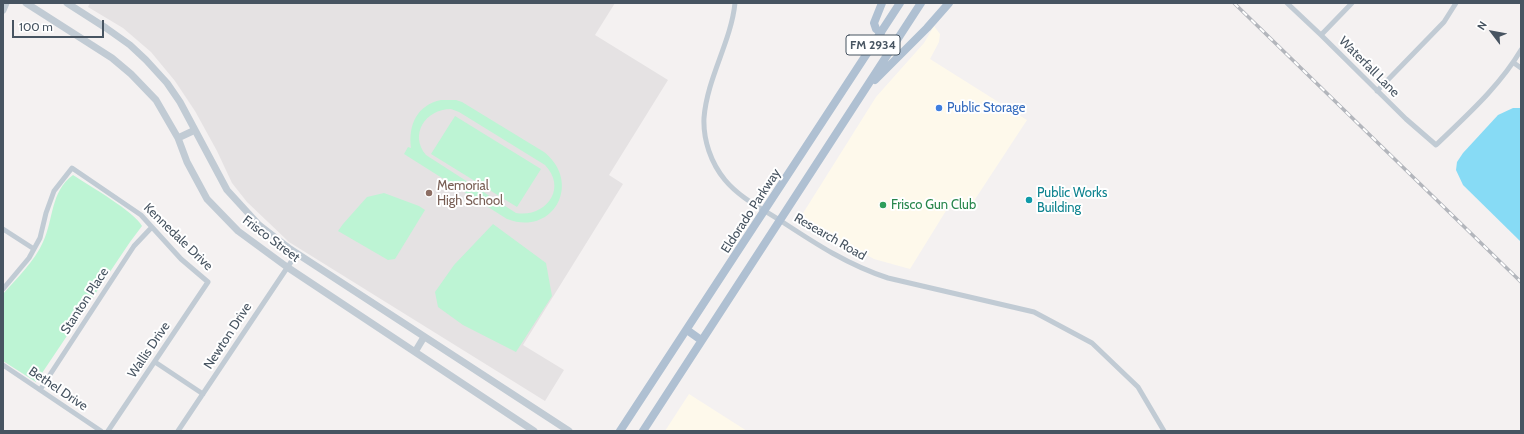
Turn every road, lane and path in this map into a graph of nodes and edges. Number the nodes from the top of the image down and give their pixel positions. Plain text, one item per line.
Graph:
1 (6, 3) edge
2 (26, 3) edge
3 (66, 3) edge
4 (735, 3) edge
5 (882, 3) edge
6 (900, 3) edge
7 (921, 3) edge
8 (949, 3) edge
9 (1286, 3) edge
10 (1352, 3) edge
11 (1456, 3) edge
12 (3, 10) edge
13 (881, 33) junction
14 (1321, 35) junction
15 (1521, 50) edge
16 (1514, 63) junction
17 (1521, 68) edge
18 (1377, 91) junction
19 (860, 96) junction
20 (195, 130) junction
21 (178, 138) junction
22 (765, 211) junction
23 (780, 220) junction
24 (152, 227) junction
25 (3, 229) edge
26 (34, 249) junction
27 (297, 253) junction
28 (287, 267) junction
29 (208, 282) joint
30 (3, 289) edge
31 (687, 330) junction
32 (424, 337) junction
33 (702, 340) junction
34 (415, 352) junction
35 (155, 362) junction
36 (3, 365) edge
37 (40, 390) junction
38 (203, 394) junction
39 (101, 431) edge
40 (108, 431) edge
41 (178, 431) edge
42 (534, 431) edge
43 (569, 431) edge
44 (620, 431) edge
45 (643, 431) edge
46 (1164, 431) edge

1 - 12 street
2 - 21 street, Frisco Street
3 - 20 street, Frisco Street
4 - 22 street, Research Road
5 - 13 main road
6 - 13 main road, Eldorado Parkway / FM 2934
7 - 19 main road
8 - 19 main road
9 - 14 street, Waterfall Lane
10 - 14 street
11 - 18 street
13 - 22 main road, Eldorado Parkway / FM 2934
14 - 18 street, Waterfall Lane
15 - 16 street
16 - 17 street
16 - 18 street, Waterfall Lane
19 - 23 main road
20 - 21 street
20 - 27 street, Frisco Street
21 - 28 street, Frisco Street
22 - 23 street, Research Road
22 - 31 main road, Eldorado Parkway / FM 2934
23 - 33 main road
23 - 46 street, Research Road
24 - 26 street, Kennedale Drive
24 - 29 street, Kennedale Drive
24 - 37 street, Stanton Place
25 - 26 street
26 - 30 street
27 - 28 street, Newton Drive
27 - 32 street, Frisco Street
28 - 34 street, Frisco Street
28 - 38 street, Newton Drive
29 - 35 street, Wallis Drive
31 - 33 main road
31 - 44 main road, Eldorado Parkway / FM 2934
32 - 34 street
32 - 43 street, Frisco Street
33 - 45 main road
34 - 42 street, Frisco Street
35 - 38 street
35 - 40 street, Wallis Drive
36 - 37 street, Bethel Drive
37 - 39 street, Bethel Drive
38 - 41 street, Newton Drive

